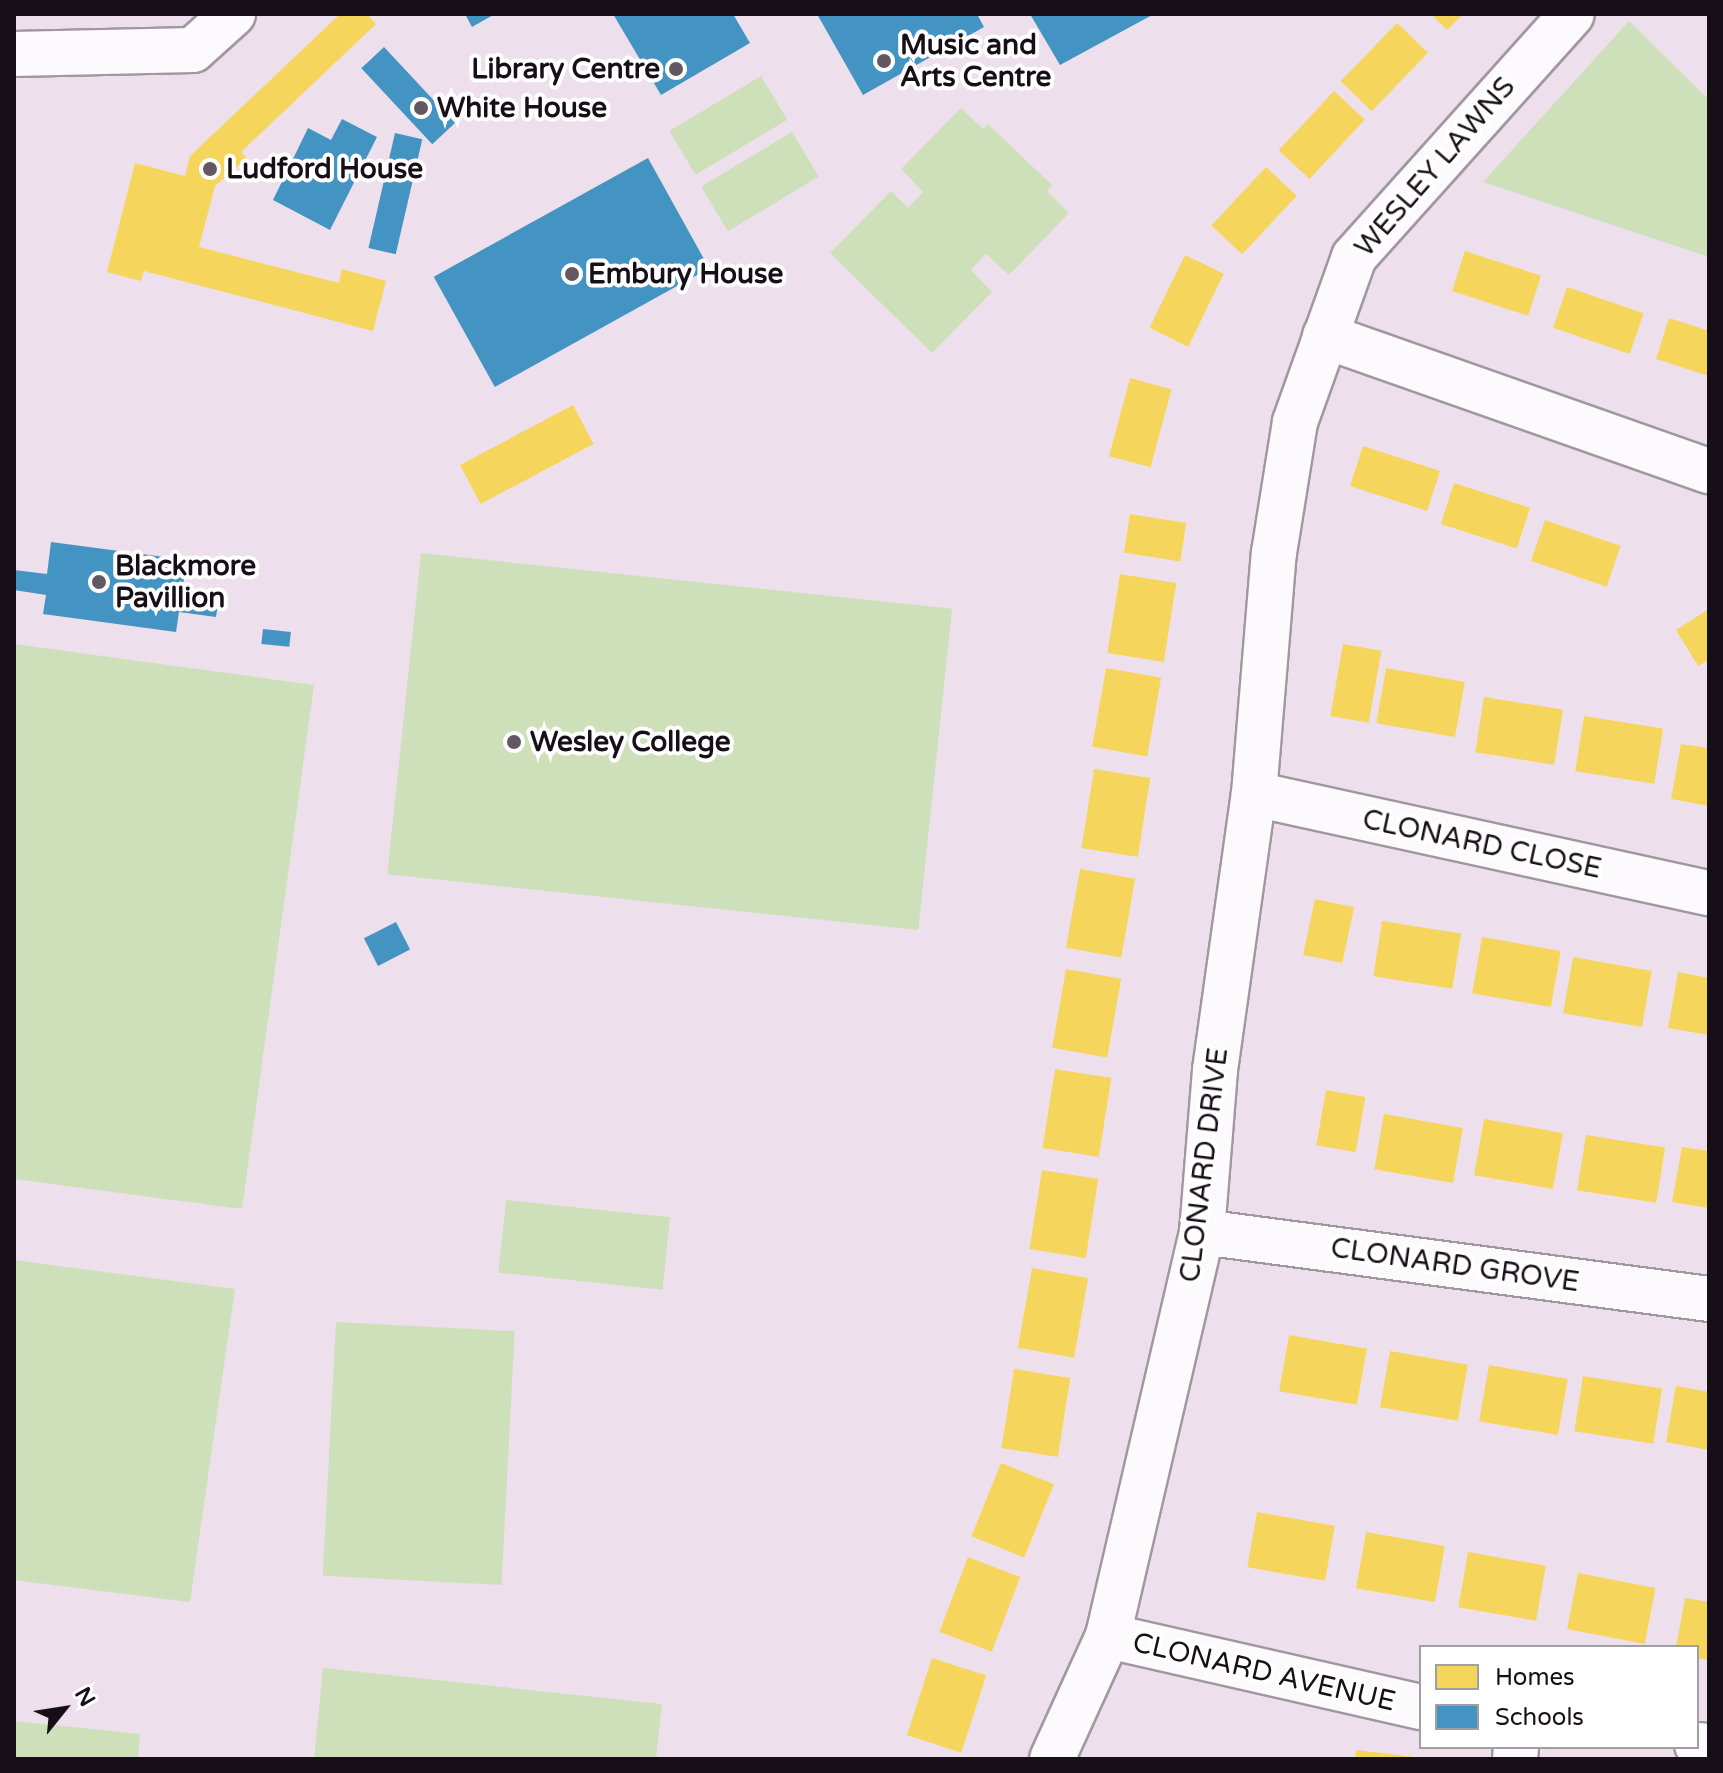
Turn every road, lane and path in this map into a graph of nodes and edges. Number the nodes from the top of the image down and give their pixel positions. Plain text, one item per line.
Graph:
1 (233, 14) edge
2 (1572, 14) edge
3 (14, 54) edge
4 (1325, 336) junction
5 (1709, 471) edge
6 (1274, 553) joint
7 (1254, 794) junction
8 (1709, 893) edge
9 (1202, 1232) junction
10 (1709, 1299) edge
11 (1108, 1636) junction
12 (1419, 1707) edge
13 (1052, 1759) edge

1 - 3 street
2 - 4 street, WESLEY LAWNS
4 - 5 street
4 - 6 street, WESLEY LAWNS
6 - 7 street, CLONARD DRIVE
7 - 8 street, CLONARD CLOSE
7 - 9 street, CLONARD DRIVE
9 - 10 street, CLONARD GROVE
9 - 11 street, CLONARD DRIVE
11 - 12 street, CLONARD AVENUE
11 - 13 street, CLONARD DRIVE

